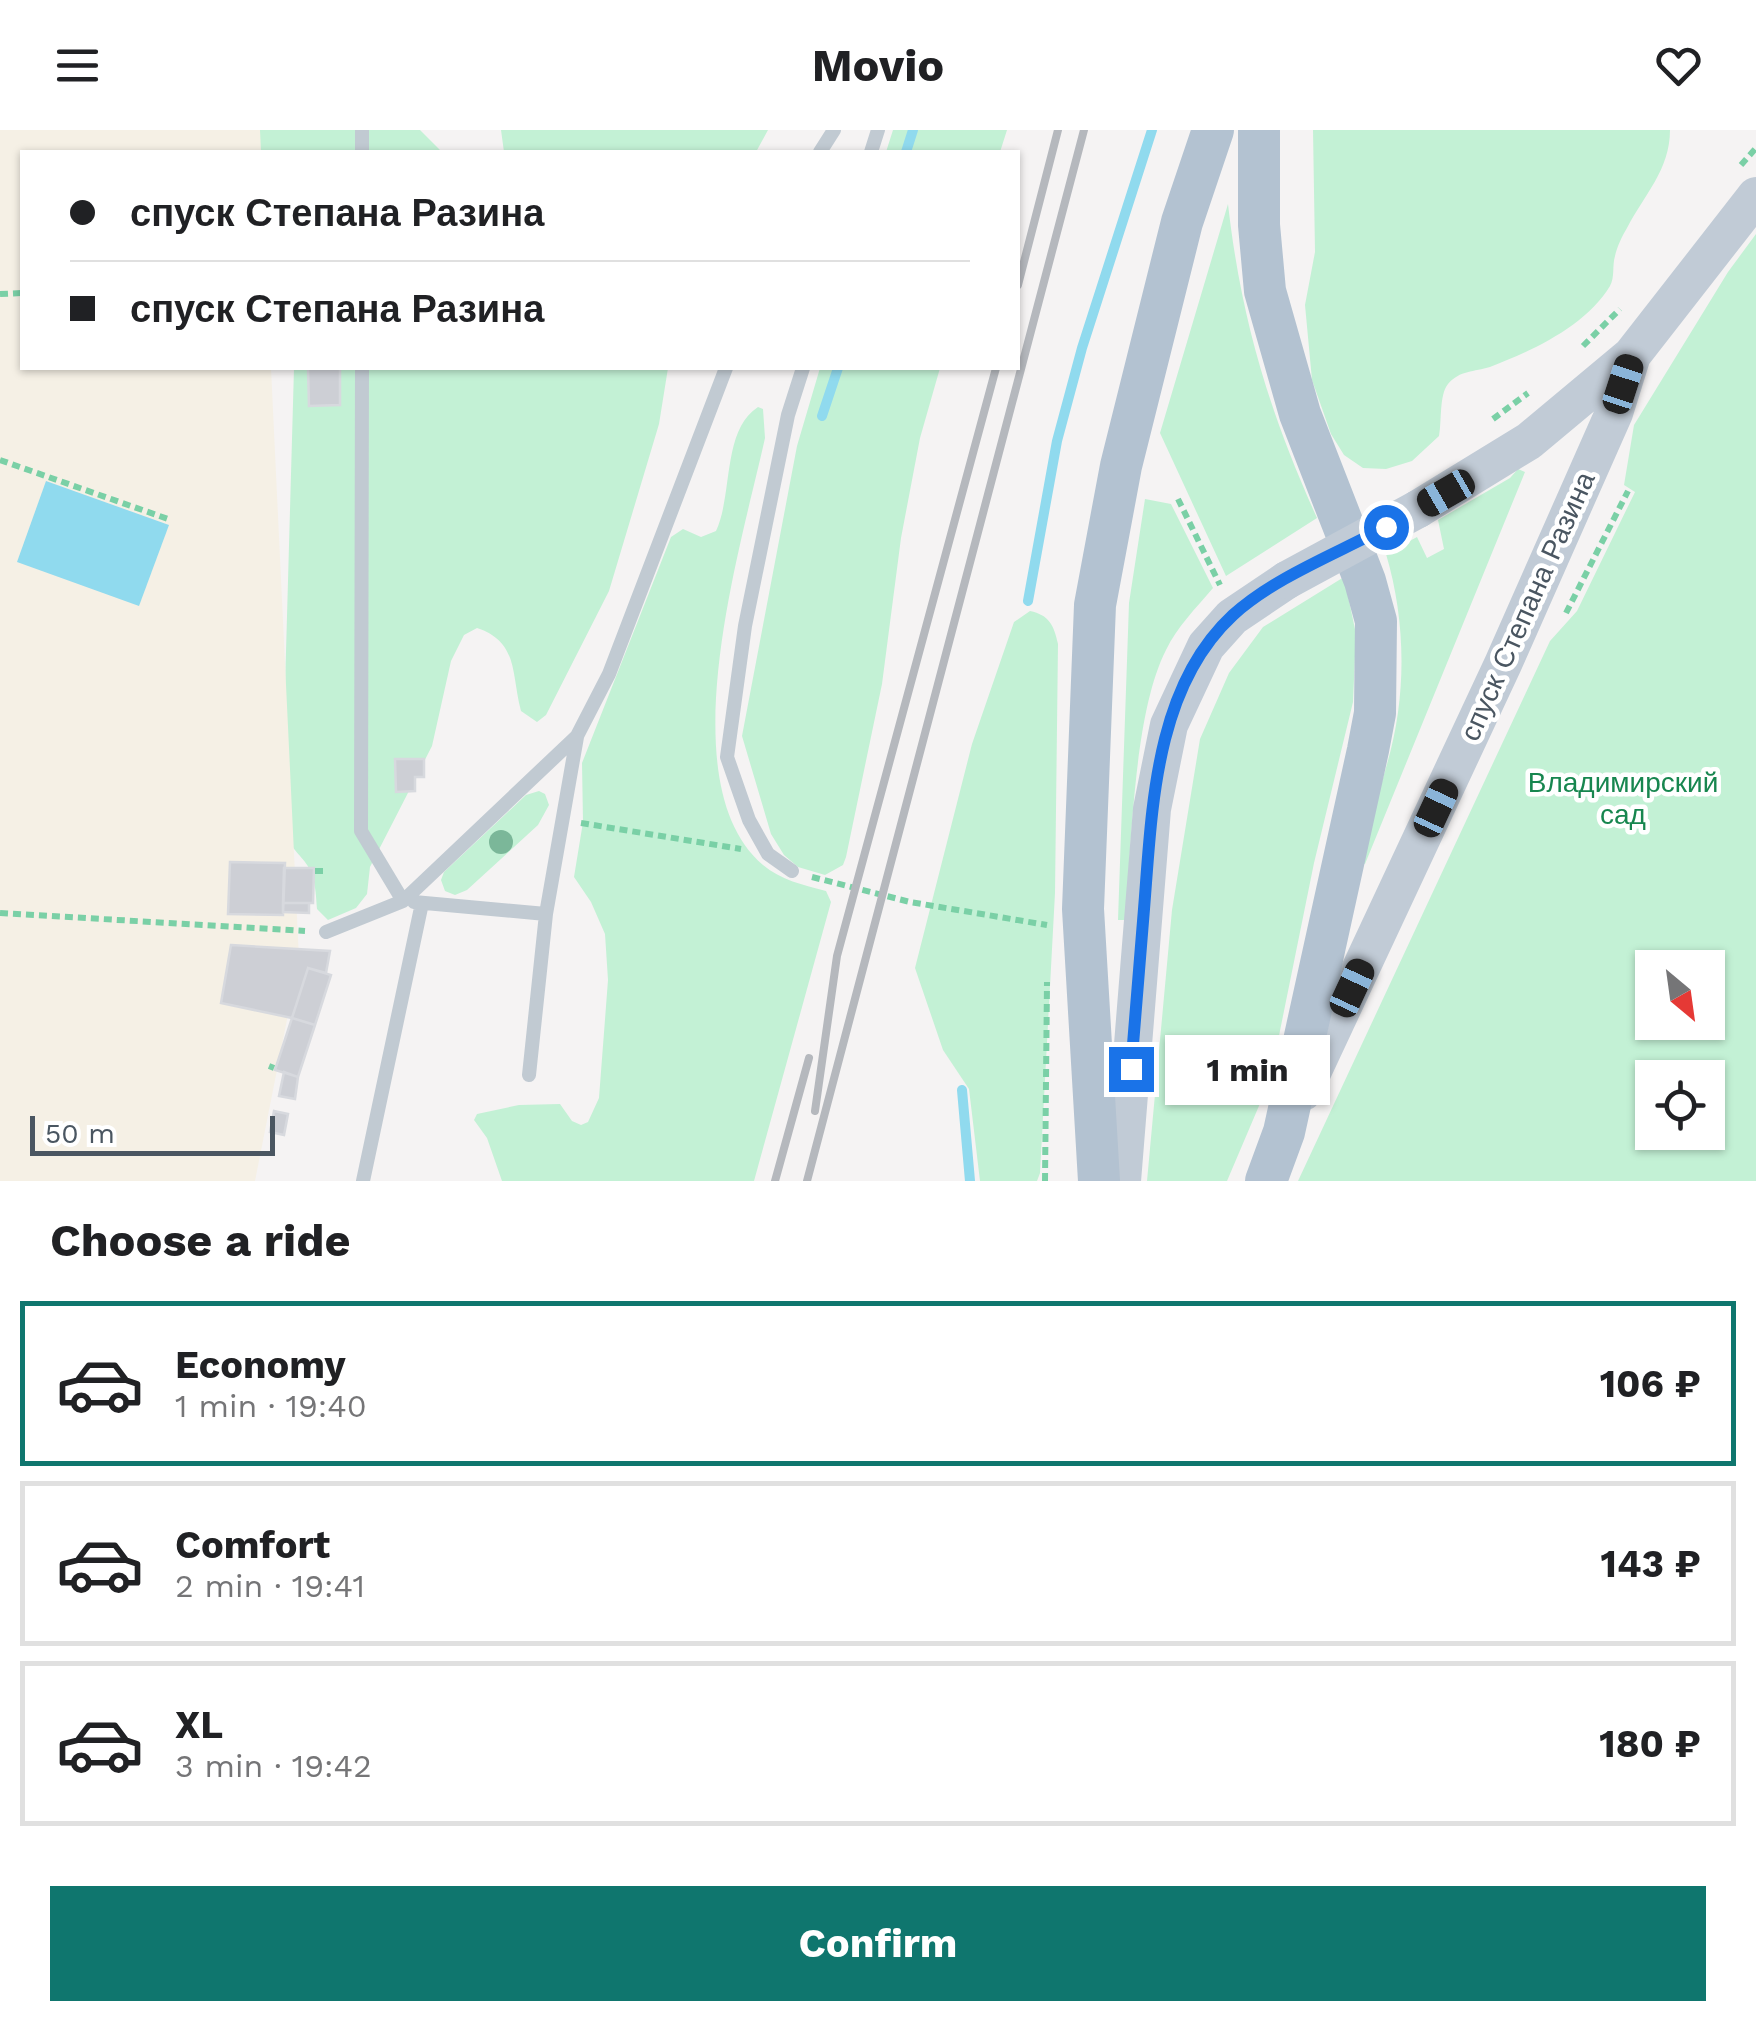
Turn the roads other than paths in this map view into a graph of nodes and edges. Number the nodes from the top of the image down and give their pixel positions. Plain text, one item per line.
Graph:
1 (1213, 130) edge
2 (1259, 130) edge
3 (1746, 183) edge
4 (1632, 355) junction
5 (362, 370) edge
6 (725, 370) edge
7 (802, 370) edge
8 (577, 736) junction
9 (792, 872) road end
10 (404, 901) junction
11 (422, 903) junction
12 (546, 914) junction
13 (326, 932) road end
14 (529, 1076) dead end
15 (1284, 1132) junction
16 (363, 1181) edge
17 (1099, 1181) edge
18 (1122, 1181) edge
19 (1266, 1181) edge

1 - 17 main road
2 - 15 main road
3 - 4 main road, спуск Степана Разина
4 - 15 main road, спуск Степана Разина
4 - 18 main road, спуск Степана Разина, bridge
5 - 10 lane
6 - 8 lane
7 - 9 lane
8 - 10 lane
8 - 12 lane
10 - 11 lane
10 - 13 lane
11 - 12 lane
11 - 16 lane
12 - 14 lane
15 - 19 main road, спуск Степана Разина

